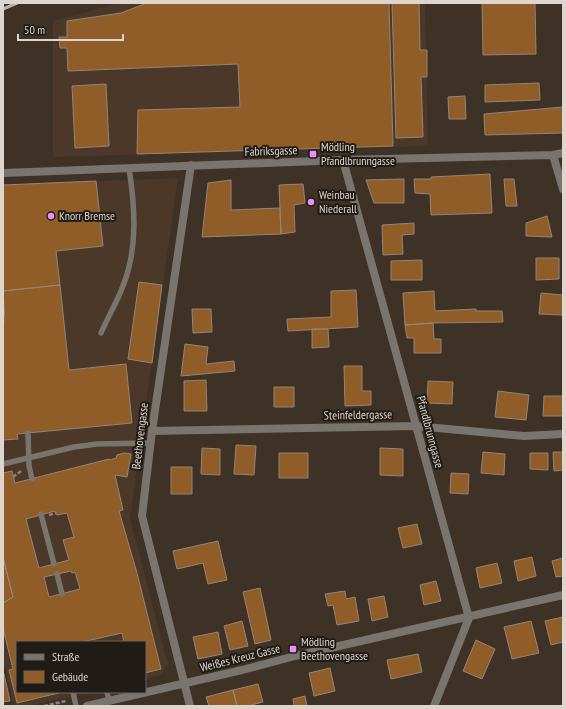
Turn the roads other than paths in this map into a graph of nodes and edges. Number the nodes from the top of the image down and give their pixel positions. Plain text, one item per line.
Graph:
1 (563, 153) edge
2 (553, 155) junction
3 (343, 160) junction
4 (191, 165) junction
5 (129, 168) junction
6 (3, 173) edge
7 (563, 188) edge
8 (100, 333) dead end
9 (416, 426) junction
10 (152, 431) junction
11 (28, 433) dead end
12 (563, 434) edge
13 (151, 443) junction
14 (29, 458) junction
15 (3, 464) edge
16 (32, 479) dead end
17 (41, 514) dead end
18 (54, 564) dead end
19 (57, 574) dead end
20 (62, 594) dead end
21 (563, 595) edge
22 (469, 618) junction
23 (184, 684) junction
24 (73, 693) edge
25 (107, 693) edge
26 (145, 693) edge
27 (146, 693) edge
28 (110, 701) junction
29 (76, 706) edge
30 (87, 706) edge
31 (190, 706) edge
32 (434, 706) edge

1 - 2 street, Fabriksgasse
2 - 3 street, Fabriksgasse
2 - 7 street
3 - 4 street, Fabriksgasse
3 - 9 street, Pfandlbrunngasse
4 - 5 street, Fabriksgasse
4 - 10 street, Beethovengasse
5 - 6 street, Fabriksgasse
5 - 8 lane
9 - 10 street, Steinfeldergasse
9 - 12 street, Steinfeldergasse
9 - 22 street, Pfandlbrunngasse
10 - 13 street, Beethovengasse
11 - 14 lane
13 - 14 lane
13 - 23 street, Beethovengasse
14 - 15 lane
14 - 16 lane
17 - 18 lane
19 - 20 lane
21 - 22 street, Weißes Kreuz Gasse
22 - 23 street, Weißes Kreuz Gasse
22 - 32 street
23 - 27 street, Weißes Kreuz Gasse
23 - 31 street, Beethovengasse
24 - 29 lane
25 - 28 lane
26 - 28 street, Weißes Kreuz Gasse
28 - 30 street, Weißes Kreuz Gasse

